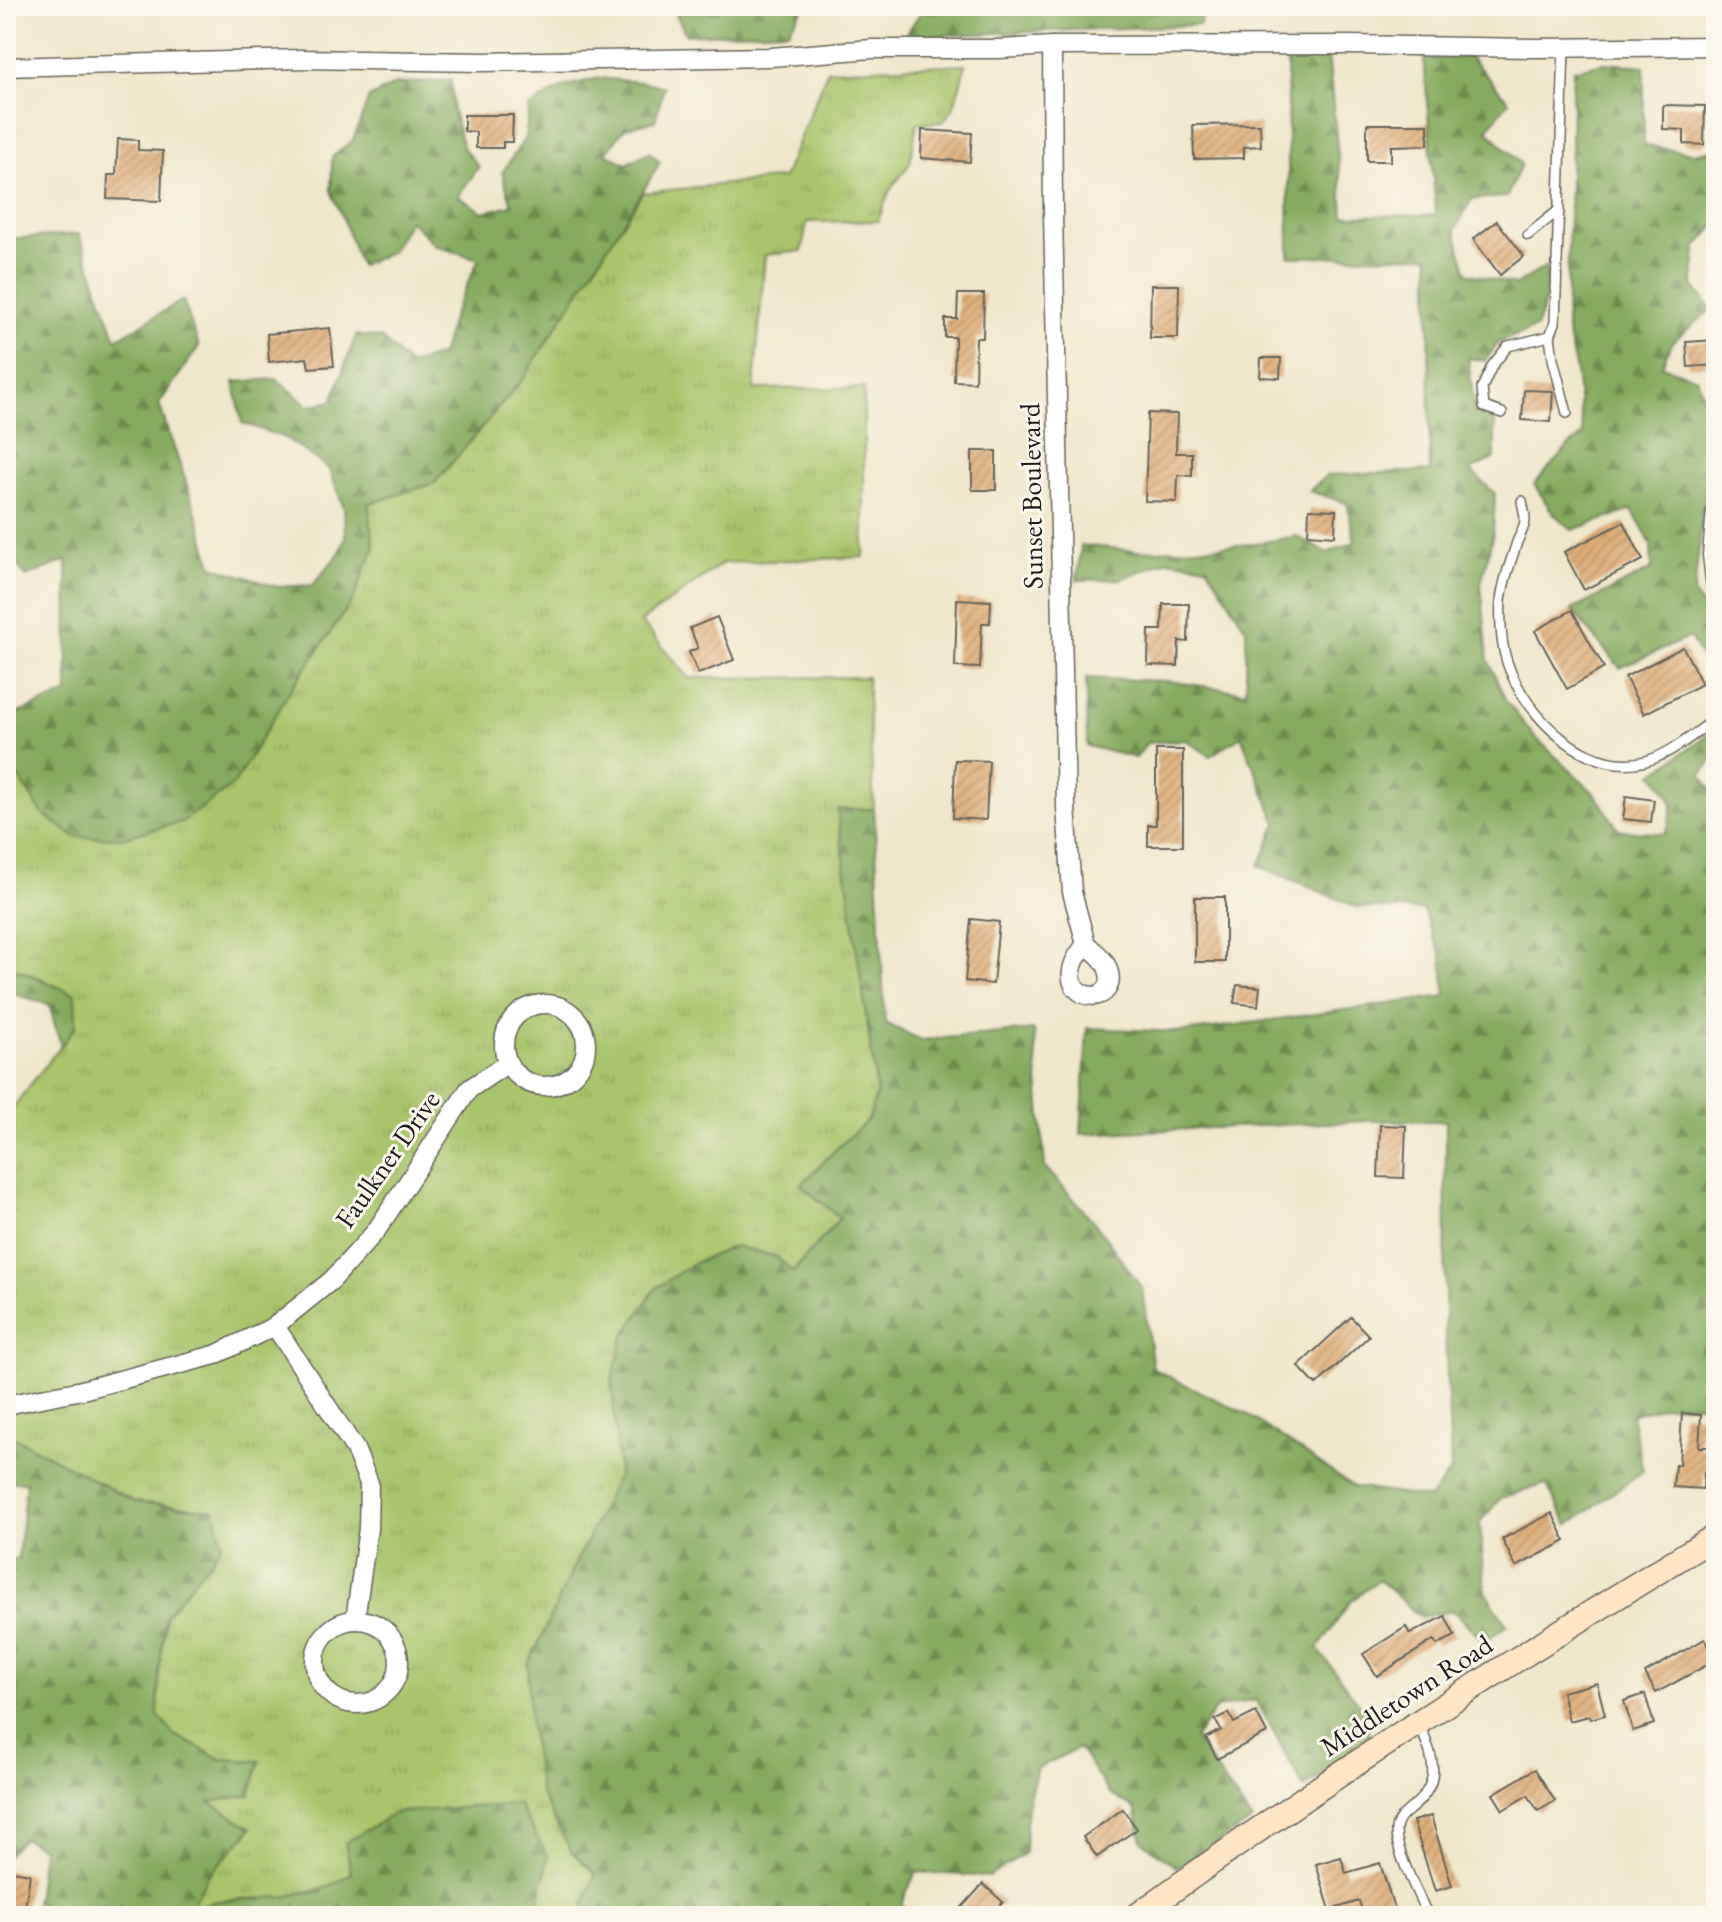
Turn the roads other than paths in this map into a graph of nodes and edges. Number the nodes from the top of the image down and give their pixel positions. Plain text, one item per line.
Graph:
1 (1052, 46) junction
2 (1716, 46) edge
3 (1564, 48) junction
4 (6, 67) edge
5 (1559, 210) junction
6 (1528, 235) dead end
7 (1550, 336) junction
8 (1502, 413) dead end
9 (1567, 413) dead end
10 (1522, 501) dead end
11 (1716, 510) edge
12 (1716, 588) edge
13 (1716, 718) edge
14 (1086, 944) dead end
15 (508, 1063) junction
16 (275, 1326) junction
17 (6, 1405) edge
18 (1716, 1536) edge
19 (355, 1620) junction
20 (1419, 1723) junction
21 (1137, 1916) edge
22 (1428, 1916) edge

1 - 3 street
1 - 4 street
1 - 14 street, Sunset Boulevard
2 - 3 street
3 - 5 lane
5 - 6 lane
5 - 7 lane
7 - 8 lane
7 - 9 lane
10 - 13 lane
11 - 12 street
15 - 15 street
15 - 16 street, Faulkner Drive
16 - 17 street, Faulkner Drive
16 - 19 street
18 - 20 street, Middletown Road
19 - 19 street
20 - 21 street, Middletown Road
20 - 22 lane

